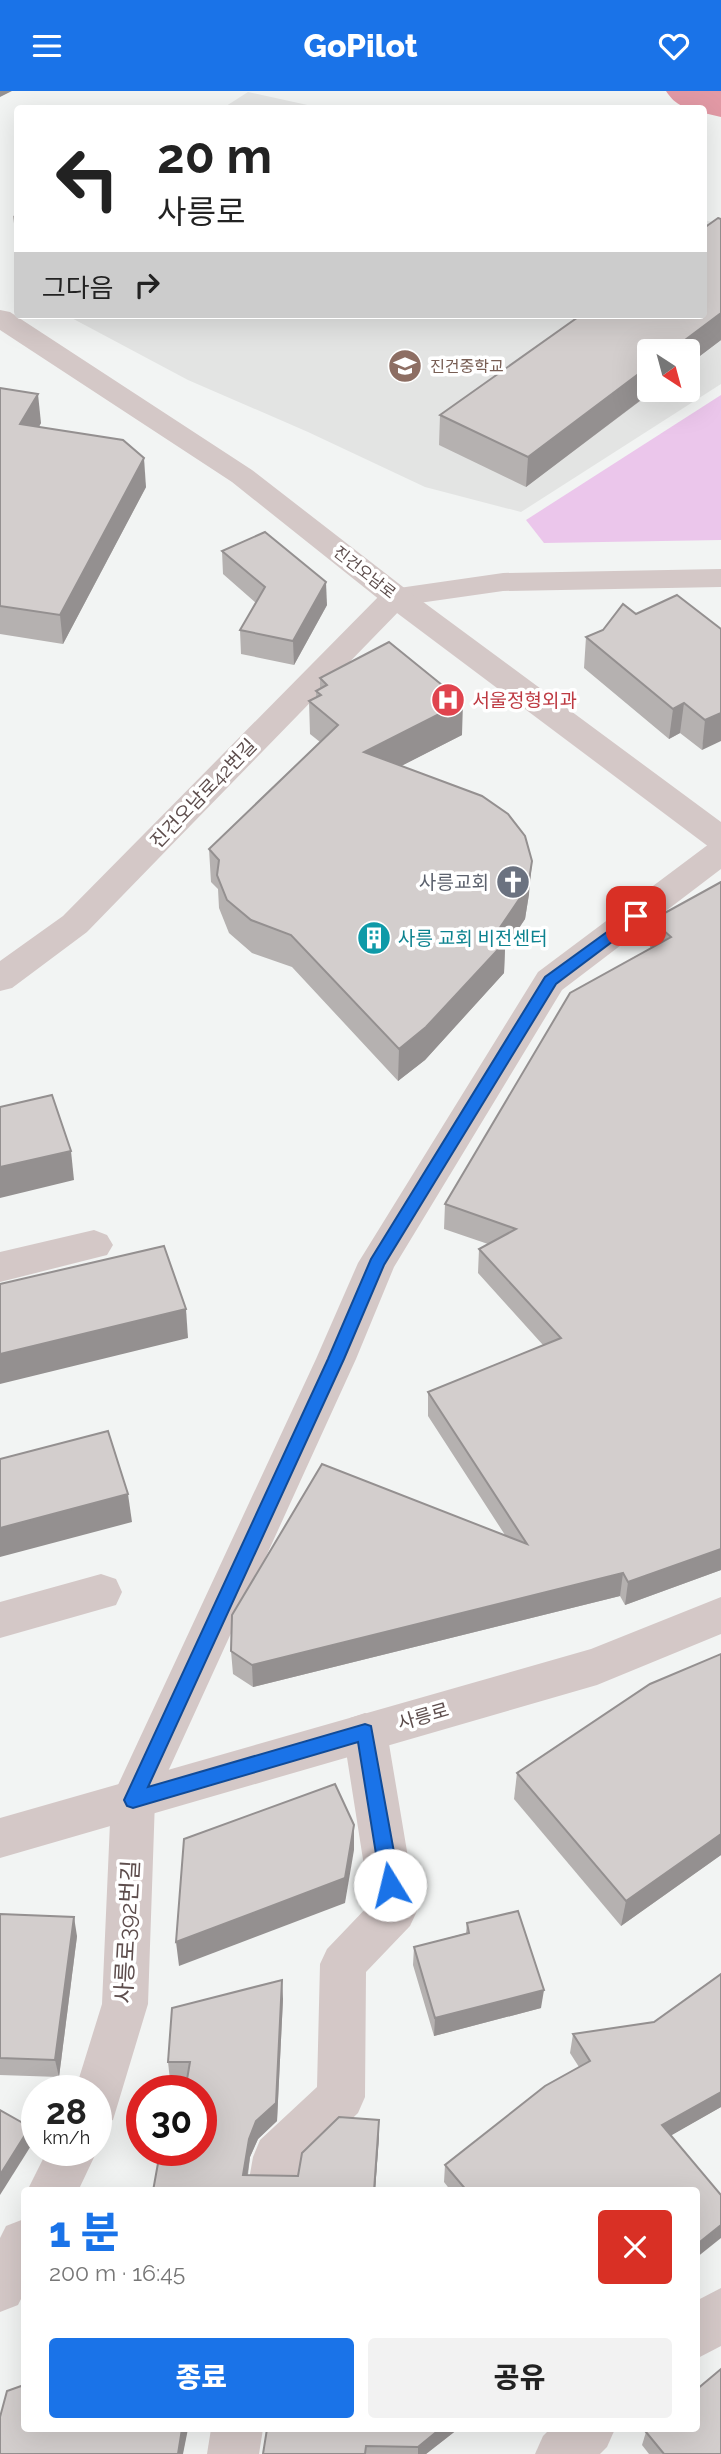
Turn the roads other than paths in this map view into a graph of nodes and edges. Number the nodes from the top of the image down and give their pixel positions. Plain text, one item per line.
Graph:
1 (0, 318) edge
2 (721, 578) edge
3 (396, 597) junction
4 (721, 839) edge
5 (721, 852) edge
6 (0, 979) edge
7 (94, 1245) dead end
8 (0, 1267) edge
9 (101, 1593) dead end
10 (721, 1615) edge
11 (0, 1620) edge
12 (365, 1732) junction
13 (133, 1800) junction
14 (0, 1838) edge
15 (104, 2075) edge
16 (65, 2166) edge
17 (54, 2187) edge
18 (273, 2187) edge
19 (21, 2249) edge
20 (0, 2287) edge
21 (721, 2313) edge
22 (700, 2331) edge
23 (237, 2432) edge
24 (586, 2432) edge
25 (233, 2454) edge
26 (561, 2454) edge

1 - 3 street, 진건오남로
2 - 3 street
3 - 4 street, 진건오남로
3 - 6 street, 진건오남로42번길
5 - 13 street
7 - 8 street
9 - 11 street
10 - 12 street, 사릉로
12 - 13 street, 사릉로
12 - 18 street
13 - 14 street, 사릉로
13 - 15 street, 사릉로392번길
16 - 17 street
19 - 20 street
21 - 22 street
23 - 25 street
24 - 26 street

